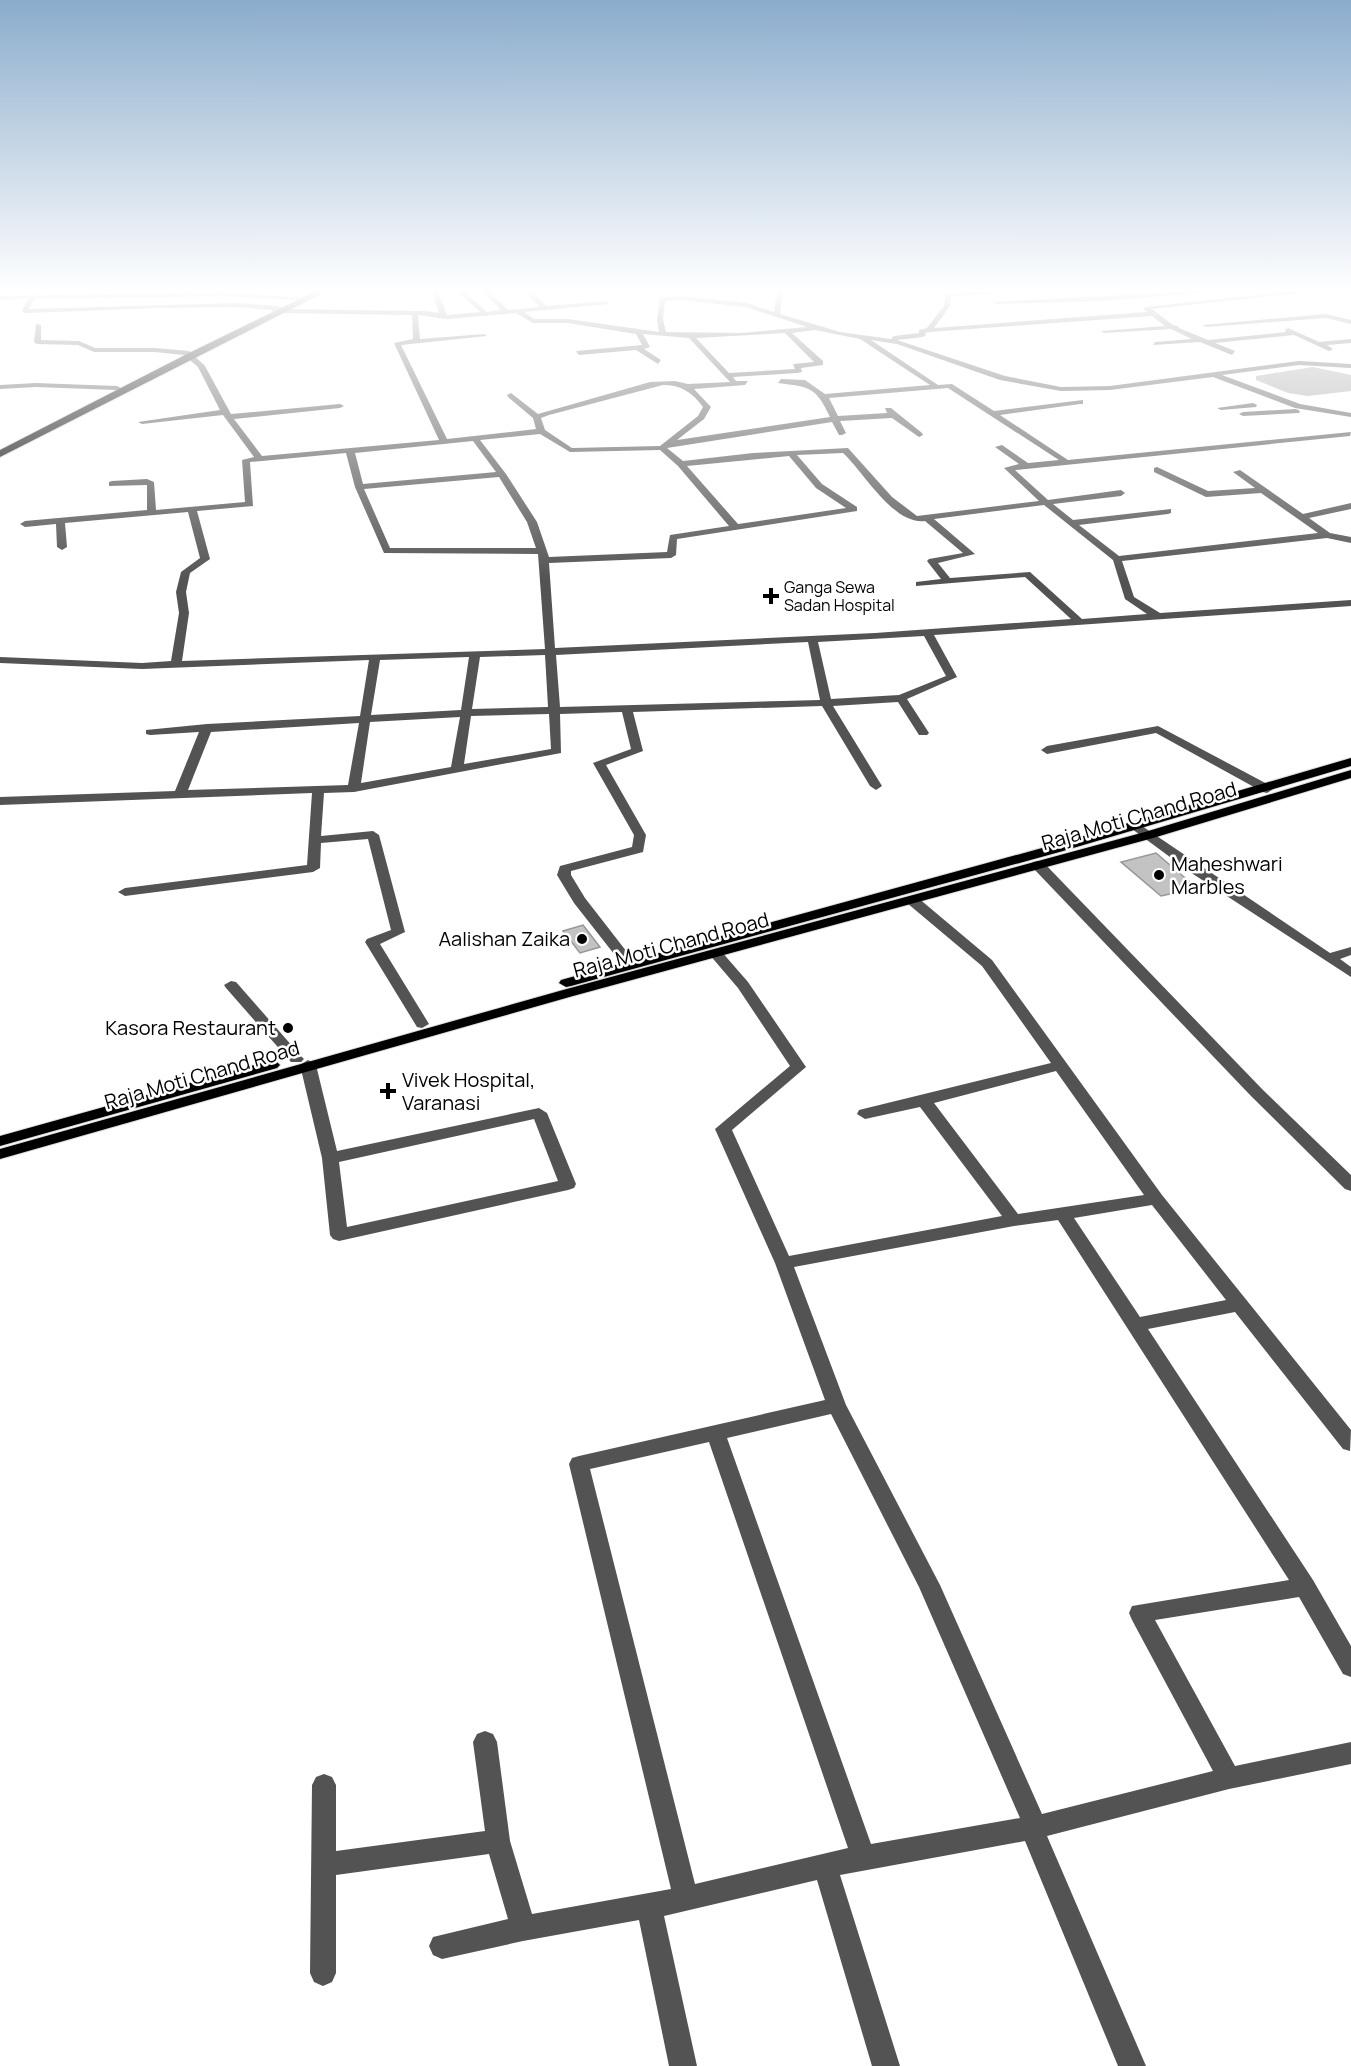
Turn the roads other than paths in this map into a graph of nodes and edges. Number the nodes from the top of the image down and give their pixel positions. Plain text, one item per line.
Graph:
1 (101, 387) edge
2 (126, 387) edge
3 (212, 387) edge
4 (418, 387) edge
5 (635, 387) edge
6 (684, 387) edge
7 (810, 387) edge
8 (932, 387) edge
9 (951, 387) edge
10 (1052, 387) edge
11 (1114, 387) edge
12 (1245, 387) edge
13 (117, 388) joint
14 (511, 395) dead end
15 (824, 396) junction
16 (1080, 402) dead end
17 (1283, 403) junction
18 (340, 406) dead end
19 (883, 406) dead end
20 (1221, 408) dead end
21 (1311, 411) junction
22 (992, 414) junction
23 (1243, 414) dead end
24 (227, 415) junction
25 (895, 415) junction
26 (1351, 415) edge
27 (537, 417) junction
28 (835, 419) junction
29 (142, 422) dead end
30 (541, 430) junction
31 (842, 433) dead end
32 (1350, 434) edge
33 (731, 435) junction
34 (919, 435) dead end
35 (475, 439) junction
36 (444, 442) junction
37 (738, 442) dead end
38 (664, 446) junction
39 (999, 447) dead end
40 (0, 448) edge
41 (746, 449) dead end
42 (350, 451) junction
43 (791, 453) junction
44 (0, 454) edge
45 (753, 455) junction
46 (260, 459) junction
47 (1065, 461) junction
48 (681, 464) junction
49 (1025, 465) junction
50 (1157, 470) dead end
51 (1237, 472) dead end
52 (502, 474) junction
53 (112, 484) dead end
54 (359, 487) junction
55 (1262, 489) junction
56 (1121, 493) dead end
57 (1046, 503) junction
58 (1351, 506) edge
59 (192, 509) junction
60 (1168, 511) dead end
61 (152, 513) junction
62 (1301, 517) junction
63 (927, 518) junction
64 (60, 521) junction
65 (1072, 523) junction
66 (25, 524) dead end
67 (736, 528) junction
68 (1327, 535) junction
69 (1351, 540) edge
70 (62, 547) dead end
71 (543, 556) junction
72 (1117, 559) junction
73 (947, 581) junction
74 (919, 584) dead end
75 (1351, 603) edge
76 (1159, 617) junction
77 (1081, 623) junction
78 (928, 633) junction
79 (812, 639) junction
80 (550, 652) junction
81 (475, 654) junction
82 (375, 657) junction
83 (1, 662) edge
84 (176, 664) junction
85 (901, 698) junction
86 (826, 704) junction
87 (627, 710) junction
88 (554, 712) junction
89 (467, 713) junction
90 (365, 718) junction
91 (207, 727) junction
92 (150, 732) dead end
93 (923, 733) dead end
94 (1047, 750) dead end
95 (1351, 762) edge
96 (457, 769) junction
97 (1351, 774) edge
98 (876, 786) dead end
99 (354, 788) junction
100 (318, 789) junction
101 (1267, 789) junction
102 (180, 795) junction
103 (0, 801) edge
104 (1136, 826) junction
105 (1149, 835) junction
106 (315, 840) junction
107 (1038, 865) junction
108 (125, 892) dead end
109 (912, 900) junction
110 (1351, 951) edge
111 (716, 954) junction
112 (1328, 958) junction
113 (630, 965) junction
114 (1351, 973) edge
115 (231, 985) dead end
116 (422, 1024) junction
117 (302, 1062) junction
118 (1060, 1065) junction
119 (924, 1101) junction
120 (865, 1114) dead end
121 (0, 1140) edge
122 (0, 1154) edge
123 (330, 1158) junction
124 (1351, 1185) edge
125 (1156, 1199) junction
126 (1063, 1214) junction
127 (1014, 1220) junction
128 (784, 1263) junction
129 (1240, 1304) junction
130 (1136, 1325) junction
131 (837, 1405) junction
132 (716, 1434) junction
133 (1350, 1443) edge
134 (1305, 1587) junction
135 (1351, 1667) edge
136 (484, 1742) dead end
137 (1351, 1754) edge
138 (1229, 1778) junction
139 (324, 1785) dead end
140 (1032, 1828) junction
141 (498, 1841) junction
142 (862, 1857) junction
143 (323, 1865) junction
144 (825, 1866) junction
145 (686, 1899) junction
146 (649, 1906) junction
147 (523, 1928) junction
148 (442, 1946) dead end
149 (323, 1973) dead end
150 (683, 2066) edge
151 (886, 2066) edge
152 (1132, 2066) edge

1 - 13 street
2 - 44 highway
3 - 24 street
4 - 36 street
5 - 27 street
6 - 38 street
7 - 15 street
8 - 15 street
9 - 22 street
10 - 11 street
12 - 17 street
13 - 40 highway
14 - 27 street
15 - 28 street
16 - 22 street
17 - 20 street
17 - 21 street
18 - 24 street
19 - 25 street
21 - 23 street
21 - 26 street
22 - 47 street
24 - 29 street
24 - 46 street
25 - 28 street
25 - 34 street
27 - 30 street
28 - 31 street
28 - 33 street
30 - 35 street
30 - 38 street
32 - 47 street
33 - 37 street
33 - 38 street
35 - 36 street
35 - 52 street
36 - 42 street
38 - 48 street
39 - 49 street
41 - 45 street
42 - 46 street
42 - 54 street
43 - 45 street
43 - 63 street
43 - 67 street
45 - 48 street
46 - 59 street
47 - 49 street
48 - 67 street
49 - 57 street
50 - 55 street
51 - 55 street
52 - 54 street
52 - 71 street
53 - 61 street
54 - 71 street
55 - 62 street
56 - 57 street
57 - 63 street
57 - 65 street
58 - 62 street
59 - 61 street
59 - 84 street
60 - 65 street
61 - 64 street
62 - 68 street
63 - 73 street
64 - 66 street
64 - 70 street
65 - 72 street
67 - 71 street
68 - 69 street
68 - 72 street
71 - 80 street
72 - 76 street
73 - 74 street
73 - 77 street
75 - 76 street
76 - 77 street
77 - 78 street
78 - 79 street
78 - 85 street
79 - 80 street
79 - 86 street
80 - 81 street
80 - 88 street
81 - 82 street
81 - 89 street
82 - 84 street
82 - 90 street
83 - 84 street
85 - 86 street
85 - 93 street
86 - 87 street
86 - 98 street
87 - 88 street
87 - 113 street
88 - 89 street
88 - 96 street
89 - 90 street
89 - 96 street
90 - 91 street
90 - 99 street
91 - 92 street
91 - 102 street
94 - 101 street
95 - 101 main road
96 - 99 street
97 - 105 main road, Raja Moti Chand Road
99 - 100 street
100 - 102 street
100 - 106 street
101 - 104 main road
102 - 103 street
104 - 105 street
104 - 113 main road
105 - 107 main road, Raja Moti Chand Road
105 - 112 street
106 - 108 street
106 - 116 street
107 - 109 main road, Raja Moti Chand Road
107 - 124 street
109 - 111 main road, Raja Moti Chand Road
109 - 118 street
110 - 112 street
111 - 117 main road, Raja Moti Chand Road
111 - 128 street
112 - 114 street
113 - 116 main road
115 - 117 street
116 - 117 main road
117 - 121 main road
117 - 122 main road, Raja Moti Chand Road
117 - 123 street
118 - 119 street
118 - 125 street
119 - 120 street
119 - 127 street
123 - 123 street
125 - 126 street
125 - 129 street
126 - 127 street
126 - 130 street
127 - 128 street
128 - 131 street
129 - 130 street
129 - 133 street
130 - 134 street
131 - 132 street
131 - 140 street
132 - 142 street
132 - 145 street
134 - 135 street
134 - 138 street
136 - 141 street
137 - 138 street
138 - 140 street
139 - 143 street
140 - 142 street
140 - 152 street
141 - 143 street
141 - 147 street
142 - 144 street
143 - 149 street
144 - 145 street
144 - 151 street
145 - 146 street
146 - 147 street
146 - 150 street
147 - 148 street

